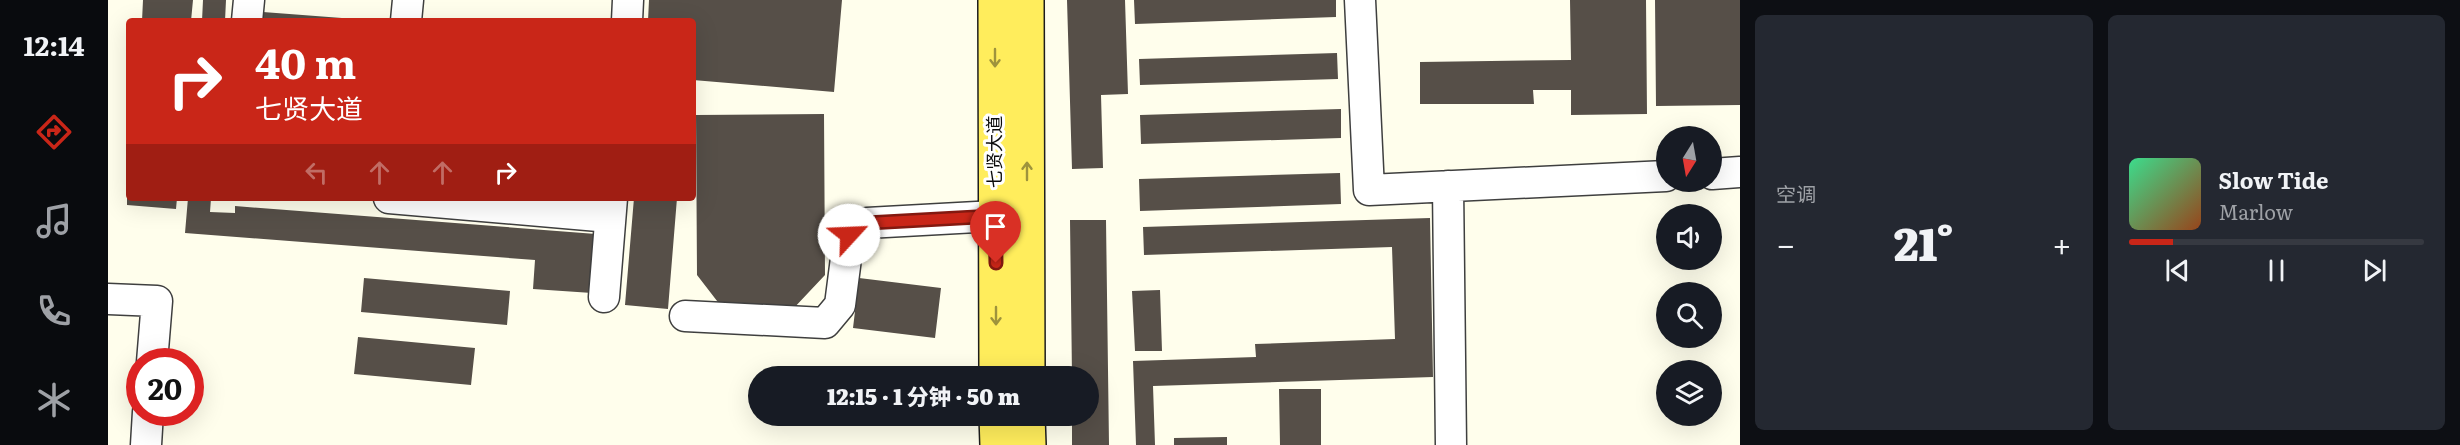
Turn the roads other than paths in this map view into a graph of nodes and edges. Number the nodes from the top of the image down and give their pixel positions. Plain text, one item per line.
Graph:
1 (249, 0) edge
2 (408, 0) edge
3 (628, 0) edge
4 (995, 0) edge
5 (1027, 0) edge
6 (1360, 0) edge
7 (248, 18) edge
8 (406, 18) edge
9 (627, 18) edge
10 (1740, 172) edge
11 (1722, 173) edge
12 (1656, 176) edge
13 (1448, 186) junction
14 (464, 201) edge
15 (611, 207) edge
16 (995, 216) junction
17 (604, 297) dead end
18 (108, 299) edge
19 (685, 316) dead end
20 (153, 348) edge
21 (996, 366) edge
22 (1028, 366) edge
23 (147, 426) edge
24 (996, 426) edge
25 (1028, 426) edge
26 (146, 445) edge
27 (997, 445) edge
28 (1029, 445) edge
29 (1451, 445) edge

1 - 7 street
2 - 8 street
3 - 9 street
4 -> 16 main road, 七贤大道
22 -> 5 main road, 七贤大道
6 - 13 street
10 - 11 street
12 - 13 street
13 - 29 street
14 - 15 street
15 - 17 street
16 - 19 street
16 -> 21 main road, 七贤大道
18 - 20 street
23 - 26 street
24 - 27 main road
25 - 28 main road

